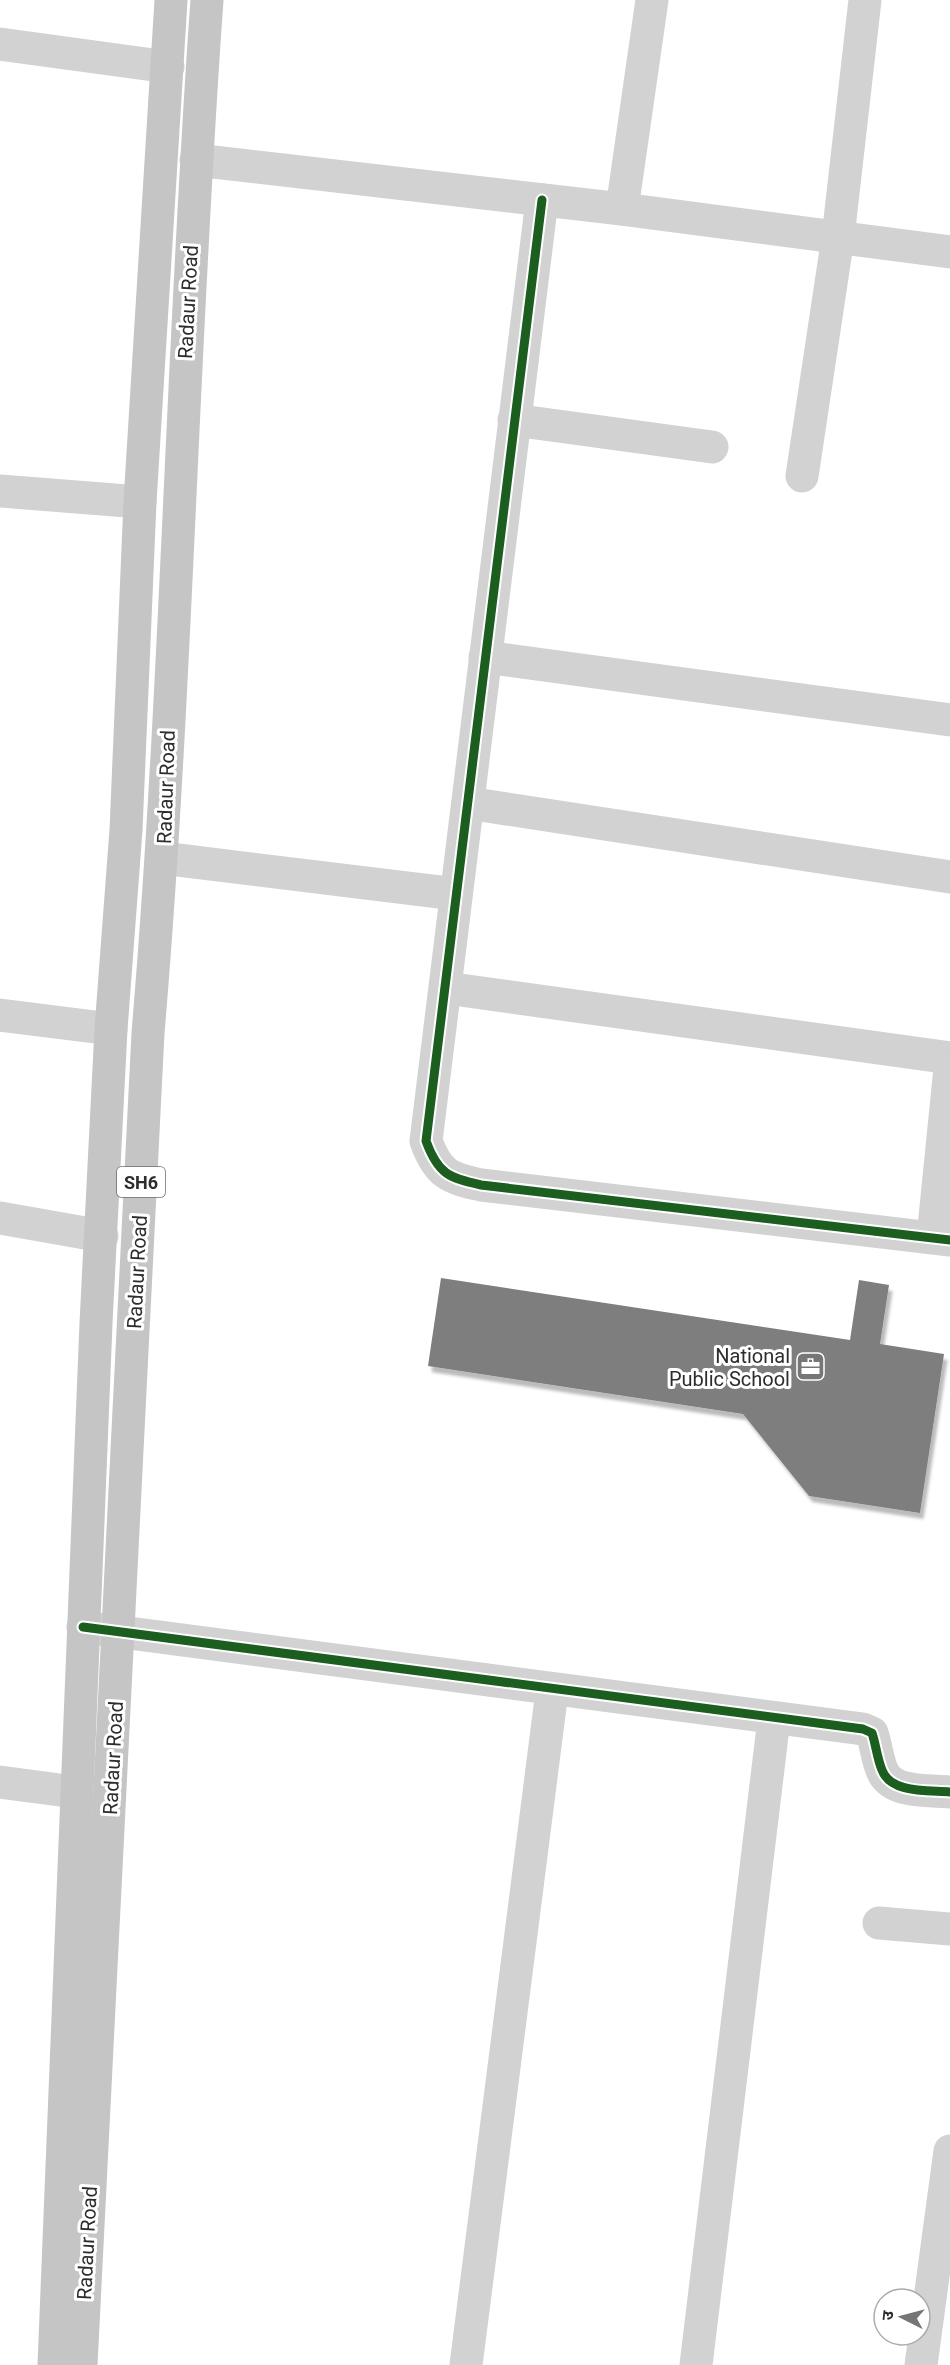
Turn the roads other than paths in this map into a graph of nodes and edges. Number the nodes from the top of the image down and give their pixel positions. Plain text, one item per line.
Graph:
1 (171, 0) edge
2 (207, 0) edge
3 (652, 0) edge
4 (865, 0) edge
5 (0, 45) edge
6 (168, 67) junction
7 (196, 160) junction
8 (542, 200) junction
9 (622, 209) junction
10 (838, 237) junction
11 (950, 252) edge
12 (514, 420) junction
13 (712, 447) dead end
14 (802, 476) dead end
15 (0, 491) edge
16 (140, 502) junction
17 (485, 657) junction
18 (950, 720) edge
19 (468, 802) junction
20 (162, 858) junction
21 (950, 877) edge
22 (456, 894) junction
23 (446, 988) junction
24 (0, 1015) edge
25 (111, 1029) junction
26 (950, 1058) edge
27 (950, 1068) edge
28 (0, 1218) edge
29 (102, 1236) junction
30 (942, 1238) edge
31 (83, 1627) junction
32 (119, 1633) junction
33 (552, 1690) junction
34 (774, 1719) junction
35 (0, 1782) edge
36 (75, 1792) junction
37 (950, 1792) edge
38 (879, 1923) dead end
39 (950, 1929) edge
40 (950, 2151) edge
41 (943, 2256) edge
42 (54, 2365) edge
43 (81, 2365) edge
44 (466, 2365) edge
45 (696, 2365) edge
46 (921, 2365) edge

1 - 6 main road, Radaur Road / SH6
2 - 7 main road, Radaur Road / SH6
3 - 9 street
4 - 10 street
5 - 6 street
6 - 16 main road, Radaur Road / SH6
7 - 8 street
7 - 20 main road, Radaur Road / SH6
8 - 9 street
8 - 12 street
9 - 10 street
10 - 11 street
10 - 14 street
12 - 13 street
12 - 17 street
15 - 16 street
16 - 25 main road, Radaur Road / SH6
17 - 18 street
17 - 19 street
19 - 21 street
19 - 22 street
20 - 22 street
20 - 32 main road, Radaur Road / SH6
22 - 23 street
23 - 26 street
23 - 30 street
24 - 25 street
25 - 29 main road, Radaur Road / SH6
27 - 30 street
28 - 29 street
29 - 31 main road, Radaur Road / SH6
31 - 32 street
31 - 36 main road, Radaur Road / SH6
32 - 33 street
32 - 43 main road, Radaur Road / SH6
33 - 34 street
33 - 44 street
34 - 37 street
34 - 45 street
35 - 36 street
36 - 42 main road, Radaur Road / SH6
38 - 39 street
40 - 41 street
41 - 46 street

